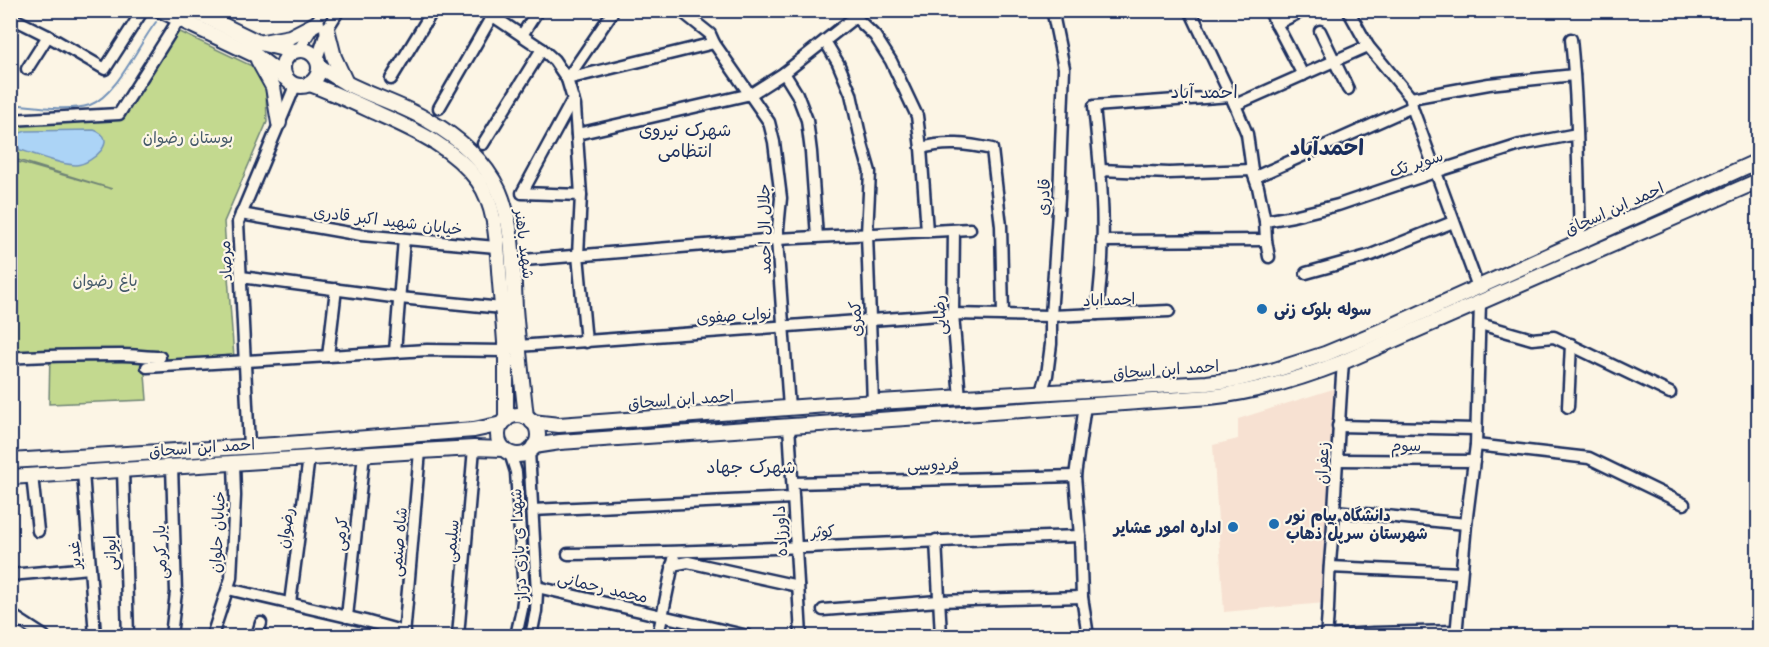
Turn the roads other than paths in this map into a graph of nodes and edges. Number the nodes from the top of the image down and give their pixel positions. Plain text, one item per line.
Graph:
1 (160, 10) edge
2 (192, 10) edge
3 (339, 10) edge
4 (433, 10) edge
5 (538, 10) edge
6 (680, 10) edge
7 (1064, 10) edge
8 (1190, 10) edge
9 (1269, 10) edge
10 (1304, 10) edge
11 (1348, 10) edge
12 (141, 11) edge
13 (488, 13) edge
14 (612, 13) dead end
15 (851, 14) edge
16 (10, 17) edge
17 (179, 19) junction
18 (323, 21) edge
19 (1276, 24) junction
20 (1320, 31) dead end
21 (522, 35) junction
22 (48, 36) junction
23 (1571, 39) dead end
24 (825, 41) junction
25 (714, 44) junction
26 (1368, 46) junction
27 (258, 49) junction
28 (542, 49) junction
29 (295, 50) junction
30 (1334, 61) junction
31 (318, 63) junction
32 (27, 69) dead end
33 (784, 73) junction
34 (1303, 75) junction
35 (1575, 75) junction
36 (567, 79) junction
37 (391, 80) dead end
38 (290, 81) junction
39 (346, 83) junction
40 (310, 84) junction
41 (1348, 89) dead end
42 (751, 94) junction
43 (573, 99) junction
44 (1233, 100) junction
45 (1411, 103) junction
46 (439, 108) dead end
47 (10, 120) edge
48 (279, 123) junction
49 (577, 134) junction
50 (1577, 134) junction
51 (483, 144) dead end
52 (921, 148) junction
53 (1758, 161) edge
54 (1101, 170) junction
55 (1435, 172) junction
56 (1254, 174) junction
57 (1758, 181) edge
58 (1699, 188) junction
59 (581, 195) junction
60 (1707, 204) junction
61 (241, 214) junction
62 (1265, 221) junction
63 (1453, 222) junction
64 (970, 229) dead end
65 (954, 230) junction
66 (927, 231) junction
67 (867, 234) junction
68 (817, 237) junction
69 (404, 239) junction
70 (777, 239) junction
71 (1266, 240) junction
72 (1102, 241) junction
73 (1580, 241) junction
74 (501, 245) junction
75 (578, 255) junction
76 (1269, 257) dead end
77 (512, 265) junction
78 (498, 268) junction
79 (1306, 273) dead end
80 (241, 277) junction
81 (1478, 287) junction
82 (336, 289) junction
83 (400, 298) junction
84 (1480, 303) junction
85 (502, 308) junction
86 (1169, 311) dead end
87 (953, 314) junction
88 (1097, 314) junction
89 (1003, 315) junction
90 (1051, 316) junction
91 (871, 321) junction
92 (1480, 324) junction
93 (783, 327) junction
94 (586, 342) junction
95 (1571, 344) junction
96 (512, 348) junction
97 (395, 352) junction
98 (328, 356) junction
99 (160, 357) dead end
100 (10, 358) edge
101 (244, 362) junction
102 (1342, 362) junction
103 (147, 367) dead end
104 (1670, 393) dead end
105 (960, 398) junction
106 (1041, 401) junction
107 (1077, 401) junction
108 (873, 404) junction
109 (1568, 407) dead end
110 (789, 408) junction
111 (529, 420) junction
112 (504, 422) junction
113 (789, 425) junction
114 (1338, 426) junction
115 (1476, 429) junction
116 (1476, 445) junction
117 (249, 446) junction
118 (474, 448) junction
119 (531, 449) junction
120 (420, 451) junction
121 (507, 451) junction
122 (364, 454) junction
123 (309, 457) junction
124 (1337, 460) junction
125 (10, 461) edge
126 (1474, 461) junction
127 (234, 462) junction
128 (172, 466) junction
129 (123, 469) junction
130 (83, 472) junction
131 (32, 475) junction
132 (1075, 476) junction
133 (10, 477) edge
134 (793, 483) junction
135 (794, 498) junction
136 (1684, 504) dead end
137 (532, 510) junction
138 (1335, 511) junction
139 (1466, 524) junction
140 (38, 531) dead end
141 (1080, 536) junction
142 (936, 540) junction
143 (796, 547) junction
144 (675, 552) junction
145 (568, 554) dead end
146 (672, 565) junction
147 (90, 567) junction
148 (1330, 567) junction
149 (1461, 573) junction
150 (10, 575) edge
151 (798, 586) junction
152 (537, 587) junction
153 (228, 589) junction
154 (1082, 597) junction
155 (938, 601) junction
156 (290, 603) junction
157 (823, 610) dead end
158 (10, 614) edge
159 (663, 616) junction
160 (347, 617) junction
161 (261, 623) dead end
162 (405, 634) edge
163 (1373, 634) edge
164 (1456, 634) edge
165 (44, 636) edge
166 (95, 636) edge
167 (128, 636) edge
168 (171, 636) edge
169 (212, 636) edge
170 (257, 636) edge
171 (458, 636) edge
172 (516, 636) edge
173 (531, 636) edge
174 (658, 636) edge
175 (748, 636) edge
176 (801, 636) edge
177 (940, 636) edge
178 (1088, 636) edge
179 (1326, 636) edge

1 - 17 main road
2 - 27 main road
3 - 18 street
4 - 37 street
5 - 21 street
6 - 25 street, جلال ال احمد
7 - 90 street, قادری
8 - 44 street
9 - 19 street
10 - 19 street
11 - 26 street
12 - 22 street
13 - 21 street
13 - 46 street
14 - 36 street
15 - 24 street
15 - 52 street
16 - 22 street
17 - 27 main road
17 - 47 street
18 - 27 main road
18 - 29 street
18 - 31 street
18 - 39 main road
19 - 34 street
20 - 30 street
21 - 28 street
22 - 32 street
23 - 35 street
24 - 33 street
24 - 67 street, کمری
25 - 36 street
25 - 42 street, جلال ال احمد
26 - 30 street
26 - 45 street
27 - 29 main road
27 - 38 main road
27 - 48 main road
28 - 36 street
28 - 51 street
29 - 31 main road
29 - 38 main road
30 - 34 street
30 - 41 street
31 - 39 main road, شهید باهنر
31 - 40 main road
33 - 42 street
33 - 68 street
34 - 44 street
35 - 45 street
35 - 50 street
36 - 43 street
38 - 40 main road
38 - 48 street, مرصاد
39 - 74 main road, شهید باهنر
40 - 74 main road, شهید باهنر
42 - 49 street
42 - 70 street, جلال ال احمد
43 - 49 street
43 - 59 street
44 - 54 street
44 - 56 street
45 - 55 street
45 - 56 street
48 - 61 street, مرصاد
49 - 59 street
50 - 55 street, سوپر تک
50 - 73 street
52 - 66 street
52 - 89 street
53 - 58 main road, احمد ابن اسحاق
54 - 56 street
54 - 72 street
55 - 62 street, سوپر تک
55 - 63 street
56 - 62 street
57 - 60 main road, احمد ابن اسحاق
58 - 60 main road
58 - 73 main road, احمد ابن اسحاق
59 - 75 street
60 - 84 main road, احمد ابن اسحاق
61 - 69 street, خیابان شهید اکبر قادری
61 - 80 street, مرصاد
62 - 71 street
63 - 79 street
63 - 81 street
64 - 65 street
65 - 66 street
65 - 87 street, رضایی
66 - 67 street
67 - 68 street
67 - 91 street, کمری
68 - 70 street
69 - 74 street, خیابان شهید اکبر قادری
69 - 83 street
70 - 75 street
70 - 93 street, جلال ال احمد
71 - 72 street
71 - 76 street
72 - 88 street
73 - 81 main road, احمد ابن اسحاق
74 - 77 main road, شهید باهنر
74 - 78 main road, شهید باهنر
75 - 77 street
75 - 94 street
77 - 78 main road
77 - 96 main road, شهید باهنر
78 - 85 main road, شهید باهنر
80 - 82 street
80 - 101 street, مرصاد
81 - 107 main road, احمد ابن اسحاق
82 - 83 street
82 - 98 street
83 - 85 street
83 - 97 street
84 - 92 street
84 - 102 main road, احمد ابن اسحاق
85 - 96 main road, شهید باهنر
86 - 88 street, احمداباد
87 - 89 street, نواب صفوی
87 - 91 street, نواب صفوی
87 - 105 street, رضایی
88 - 90 street, احمداباد
89 - 90 street, احمداباد
90 - 106 street, قادری
91 - 93 street, نواب صفوی
91 - 108 street, کمری
92 - 95 street
92 - 115 street
93 - 94 street, نواب صفوی
93 - 110 street, جلال ال احمد
94 - 96 street, نواب صفوی
95 - 104 street
95 - 109 street
96 - 97 street, نواب صفوی
96 - 111 main road, شهید باهنر
96 - 112 main road, شهید باهنر
97 - 98 street, نواب صفوی
98 - 101 street, نواب صفوی
99 - 100 street
101 - 103 street, نواب صفوی
101 - 117 street, مرصاد
102 - 107 main road, احمد ابن اسحاق
102 - 114 street, زعفران
105 - 106 main road, احمد ابن اسحاق
105 - 108 main road, احمد ابن اسحاق
106 - 107 main road, احمد ابن اسحاق
106 - 113 main road, احمد ابن اسحاق
107 - 132 street
108 - 110 main road, احمد ابن اسحاق
110 - 111 main road, احمد ابن اسحاق
111 - 112 main road
111 - 119 main road
112 - 117 main road, احمد ابن اسحاق
112 - 121 main road
113 - 119 main road, احمد ابن اسحاق
113 - 134 street, داورزاده
114 - 115 street
114 - 124 street, زعفران
115 - 116 street
116 - 126 street
116 - 136 street
117 - 125 main road, احمد ابن اسحاق
118 - 120 main road, احمد ابن اسحاق
118 - 121 main road, احمد ابن اسحاق
118 - 171 street, سلیمی
119 - 121 main road
119 - 137 street, شهدا ی بازی دراز
120 - 122 main road, احمد ابن اسحاق
120 - 162 street, شاه صنمی
121 - 172 street, شهدا ی بازی دراز
122 - 123 main road, احمد ابن اسحاق
122 - 160 street, کرمی
123 - 127 main road, احمد ابن اسحاق
123 - 156 street, رضوان
124 - 126 street, سوم
124 - 138 street, زعفران
126 - 139 street
127 - 128 main road, احمد ابن اسحاق
127 - 153 street, خیابان حلوان
128 - 129 main road, احمد ابن اسحاق
128 - 168 street, یار کرمی
129 - 130 main road, احمد ابن اسحاق
129 - 167 street, ایوانی
130 - 131 main road, احمد ابن اسحاق
130 - 147 street, غدیر
131 - 133 main road, احمد ابن اسحاق
131 - 140 street
132 - 134 street, فردوسی
132 - 141 street
134 - 135 street, داورزاده
135 - 137 street
135 - 143 street, داورزاده
137 - 152 street, شهدا ی بازی دراز
138 - 139 street
138 - 148 street, زعفران
139 - 149 street
141 - 142 street, کوثر
141 - 154 street
142 - 143 street, کوثر
142 - 155 street
143 - 144 street, کوثر
143 - 151 street, داورزاده
144 - 145 street, کوثر
144 - 146 street
146 - 151 street
146 - 159 street
147 - 150 street
147 - 166 street, غدیر
148 - 149 street
148 - 179 street, زعفران
149 - 164 street
151 - 176 street, داورزاده
152 - 159 street, محمد رحمانی
152 - 173 street, شهدا ی بازی دراز
153 - 156 street
153 - 169 street, خیابان حلوان
154 - 155 street
154 - 178 street
155 - 157 street
155 - 177 street
156 - 160 street
158 - 165 street
159 - 174 street
159 - 175 street, محمد رحمانی
160 - 162 street
161 - 170 street
163 - 164 street
163 - 179 street

